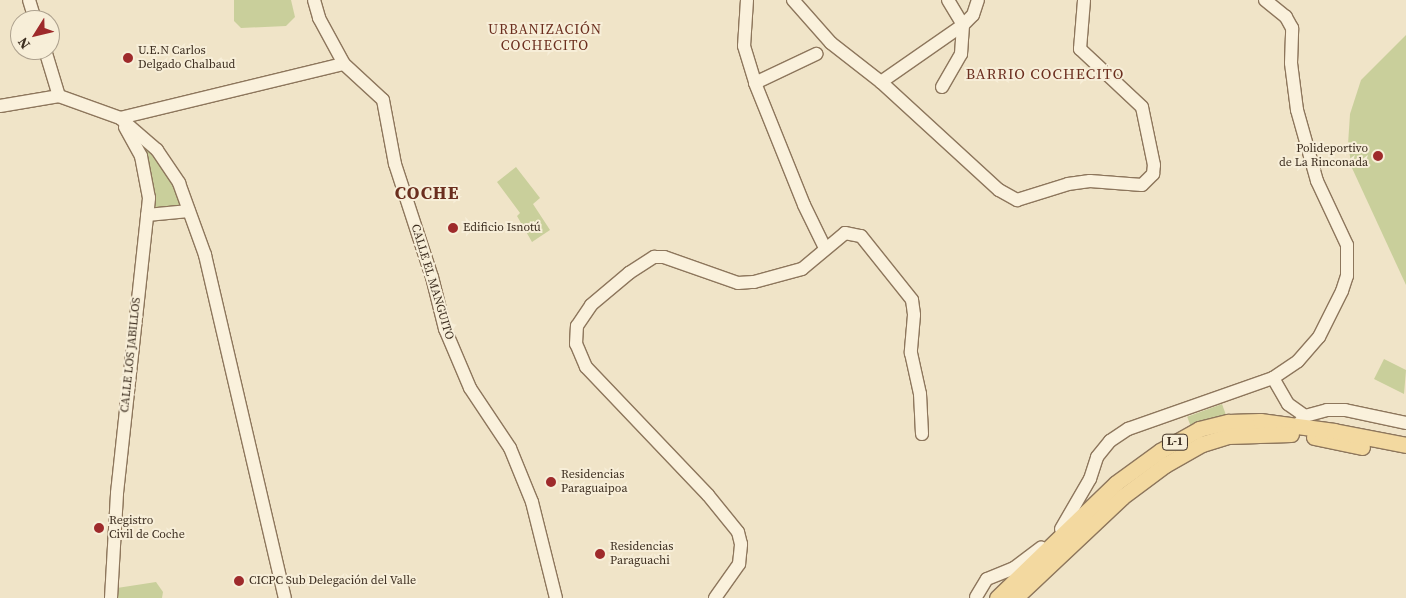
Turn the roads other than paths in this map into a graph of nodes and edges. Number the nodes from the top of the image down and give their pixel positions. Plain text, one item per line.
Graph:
1 (314, 0) edge
2 (747, 0) edge
3 (794, 0) edge
4 (948, 0) edge
5 (978, 0) edge
6 (1084, 0) edge
7 (1265, 0) edge
8 (963, 25) junction
9 (816, 54) dead end
10 (48, 60) edge
11 (344, 64) junction
12 (881, 82) junction
13 (755, 83) junction
14 (942, 87) dead end
15 (60, 96) junction
16 (0, 106) edge
17 (120, 118) junction
18 (189, 211) junction
19 (147, 215) junction
20 (826, 248) junction
21 (1273, 378) junction
22 (1301, 421) junction
23 (1406, 423) edge
24 (922, 434) dead end
25 (1406, 445) edge
26 (1406, 456) edge
27 (1017, 572) junction
28 (111, 598) edge
29 (285, 598) edge
30 (556, 598) edge
31 (715, 598) edge
32 (976, 598) edge
33 (997, 598) edge
34 (1015, 598) edge

1 - 11 street, CALLE EL MANGUITO
2 - 13 street
3 - 12 street
4 - 8 street
5 - 8 street
6 - 12 street
7 - 21 street
8 - 12 street
8 - 14 street
9 - 13 street
10 - 15 street
11 - 17 street
11 - 30 street, CALLE EL MANGUITO
13 - 20 street
15 - 16 street
15 - 17 street
17 - 18 street
17 - 19 street, CALLE LOS JABILLOS
18 - 19 street
18 - 29 street
19 - 28 street, CALLE LOS JABILLOS
20 - 24 street
20 - 31 street
21 - 22 street
21 - 27 street
22 - 23 street
22 - 25 main road, L-1
22 - 27 main road, L-1
26 - 34 main road, L-1
27 - 32 street
27 - 33 main road, L-1

